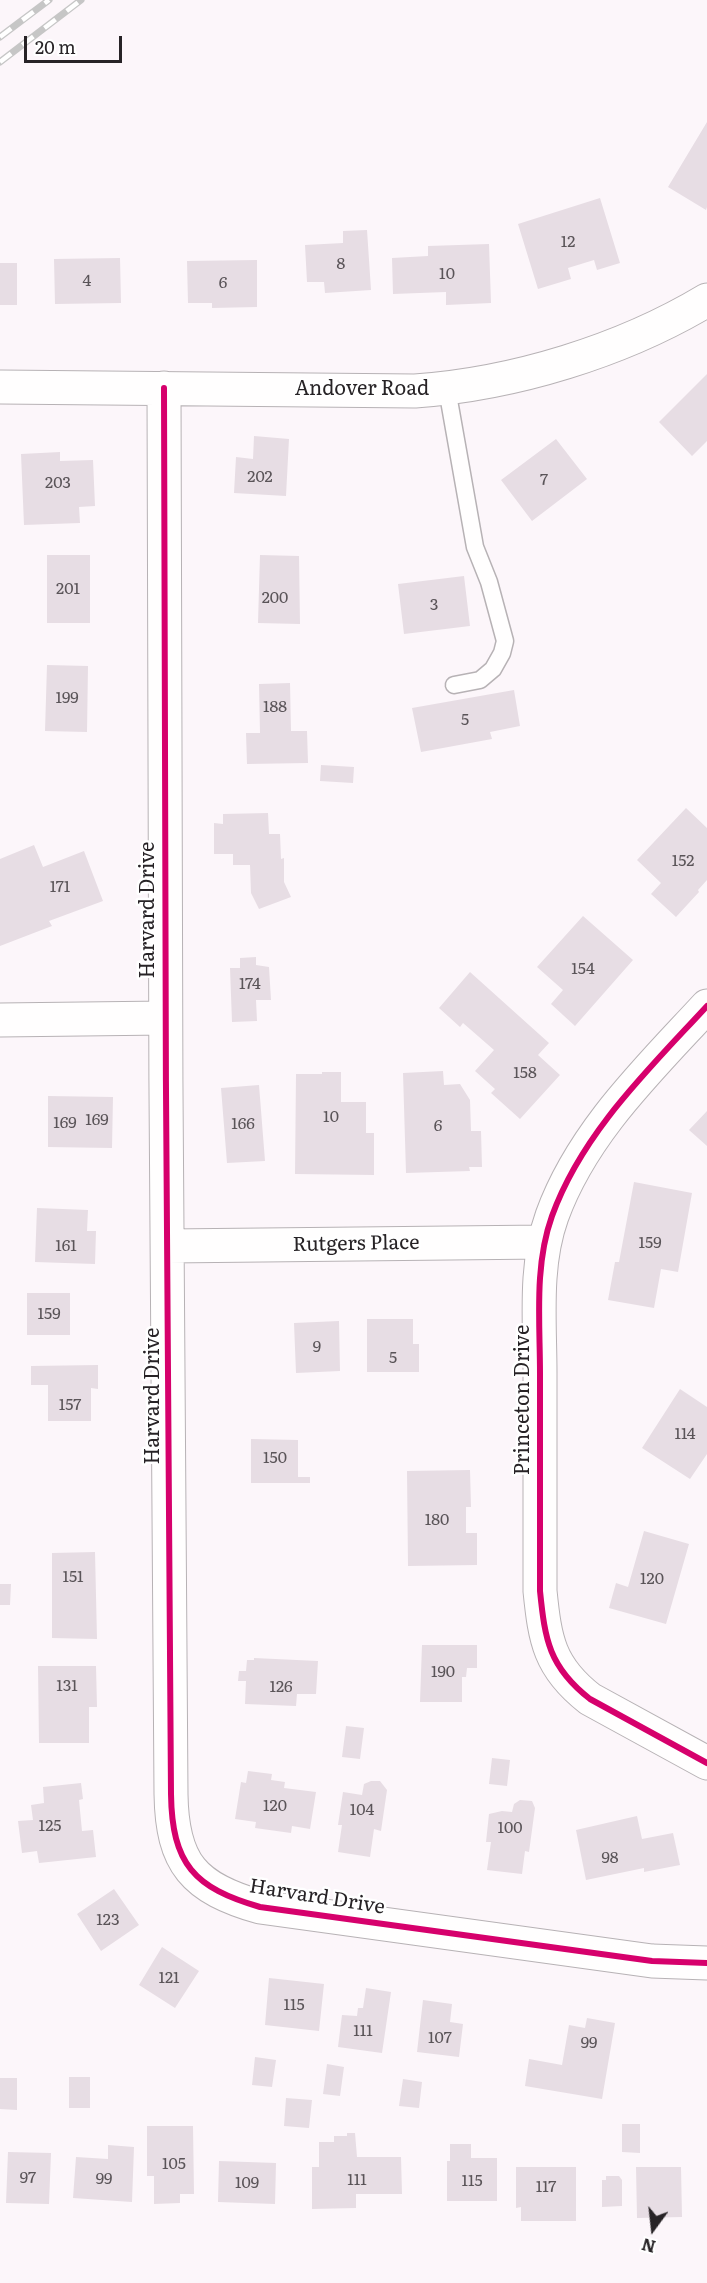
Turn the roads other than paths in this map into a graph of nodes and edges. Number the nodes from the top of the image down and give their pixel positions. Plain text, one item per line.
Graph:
1 (707, 300) edge
2 (0, 387) edge
3 (164, 388) junction
4 (447, 388) junction
5 (454, 685) dead end
6 (707, 1006) edge
7 (165, 1018) junction
8 (0, 1020) edge
9 (544, 1242) junction
10 (169, 1246) junction
11 (707, 1763) edge
12 (707, 1963) edge

1 - 4 street, Andover Road
2 - 3 street, Andover Road
3 - 4 street, Andover Road
3 - 7 street, Harvard Drive
4 - 5 lane
6 - 9 street, Princeton Drive
7 - 8 street
7 - 10 street, Harvard Drive
9 - 10 street, Rutgers Place
9 - 11 street, Princeton Drive
10 - 12 street, Harvard Drive

